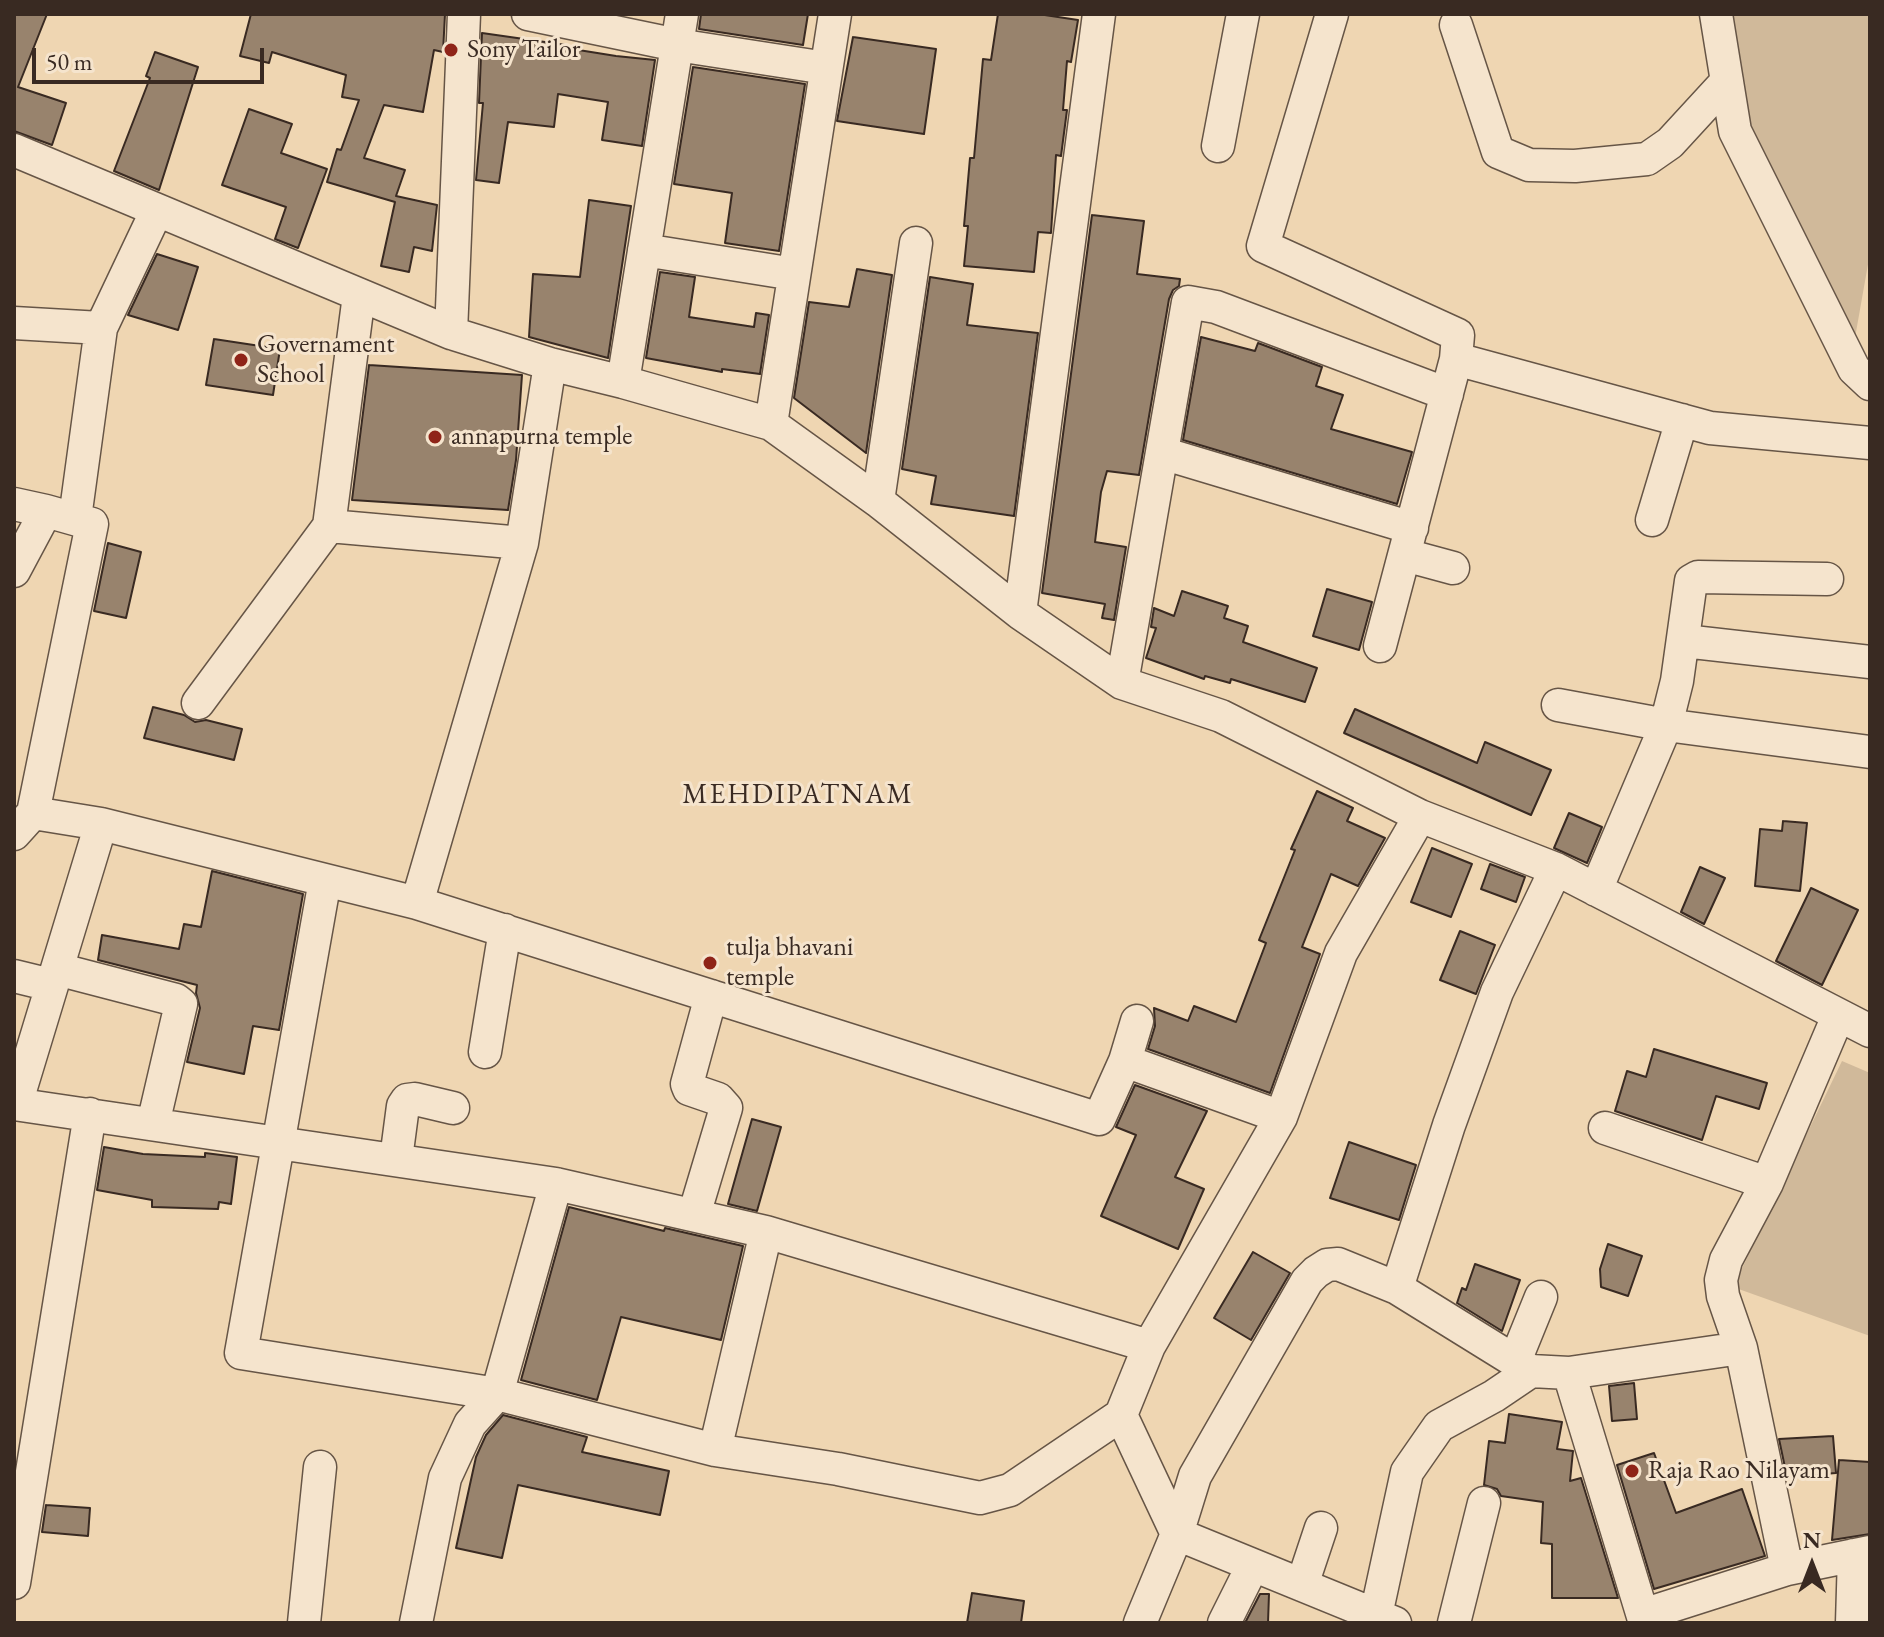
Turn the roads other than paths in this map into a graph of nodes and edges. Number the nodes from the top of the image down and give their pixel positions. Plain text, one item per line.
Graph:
1 (464, 14) edge
2 (528, 14) edge
3 (835, 14) edge
4 (1099, 14) edge
5 (1243, 14) edge
6 (1332, 14) edge
7 (1716, 14) edge
8 (1456, 25) dead end
9 (680, 30) edge
10 (826, 68) junction
11 (1727, 81) junction
12 (1218, 146) dead end
13 (14, 150) edge
14 (157, 210) junction
15 (916, 243) dead end
16 (644, 250) junction
17 (794, 274) junction
18 (359, 295) junction
19 (14, 323) edge
20 (101, 328) junction
21 (451, 333) junction
22 (1456, 359) junction
23 (550, 364) junction
24 (623, 382) junction
25 (1870, 384) edge
26 (1447, 394) junction
27 (1682, 420) junction
28 (771, 424) junction
29 (1870, 443) edge
30 (1162, 453) junction
31 (878, 501) junction
32 (14, 504) edge
33 (61, 514) junction
34 (1652, 520) dead end
35 (329, 526) junction
36 (1408, 542) junction
37 (522, 543) junction
38 (1453, 568) dead end
39 (14, 571) edge
40 (1827, 579) dead end
41 (1020, 613) junction
42 (1684, 641) junction
43 (1380, 646) dead end
44 (1870, 662) edge
45 (1122, 683) junction
46 (198, 703) dead end
47 (1558, 705) dead end
48 (1666, 725) junction
49 (1870, 752) edge
50 (1420, 816) junction
51 (23, 824) edge
52 (101, 824) junction
53 (1556, 869) junction
54 (325, 880) junction
55 (1596, 890) junction
56 (417, 903) junction
57 (505, 930) junction
58 (14, 976) edge
59 (54, 977) junction
60 (711, 996) junction
61 (1838, 1016) junction
62 (1137, 1021) dead end
63 (1870, 1031) edge
64 (485, 1052) dead end
65 (1125, 1061) junction
66 (15, 1104) edge
67 (453, 1108) dead end
68 (90, 1114) junction
69 (1281, 1117) junction
70 (153, 1124) junction
71 (1605, 1128) dead end
72 (277, 1141) junction
73 (396, 1159) junction
74 (1767, 1183) junction
75 (556, 1184) junction
76 (694, 1215) junction
77 (766, 1232) junction
78 (1397, 1288) junction
79 (1541, 1297) dead end
80 (1149, 1346) junction
81 (1741, 1348) junction
82 (1523, 1366) junction
83 (1569, 1373) junction
84 (497, 1394) junction
85 (1121, 1415) junction
86 (715, 1450) junction
87 (320, 1467) dead end
88 (1484, 1503) dead end
89 (1321, 1528) dead end
90 (1177, 1534) junction
91 (1862, 1554) edge
92 (1253, 1565) junction
93 (1787, 1569) junction
94 (14, 1583) edge
95 (1302, 1585) junction
96 (1386, 1619) edge
97 (1644, 1619) edge
98 (304, 1623) edge
99 (416, 1623) edge
100 (1140, 1623) edge
101 (1224, 1623) edge
102 (1454, 1623) edge
103 (1852, 1623) edge

1 - 21 street
2 - 9 street
3 - 10 street
4 - 41 street
5 - 12 street
6 - 22 street
7 - 11 street
8 - 11 street
9 - 10 street
9 - 16 street
10 - 17 street
11 - 25 street
13 - 14 street
14 - 18 street
14 - 20 street
15 - 31 street
16 - 17 street
16 - 24 street
17 - 28 street
18 - 21 street
18 - 35 street
19 - 20 street
20 - 33 street
21 - 23 street
22 - 26 street
22 - 27 street
23 - 24 street
23 - 37 street
24 - 28 street
26 - 30 street
26 - 36 street
27 - 29 street
27 - 34 street
28 - 31 street
30 - 36 street
30 - 45 street
31 - 41 street
32 - 33 street
33 - 39 street
33 - 51 street
35 - 37 street
35 - 46 street
36 - 38 street
36 - 43 street
37 - 56 street
40 - 42 street
41 - 45 street
42 - 44 street
42 - 48 street
45 - 50 street
47 - 48 street
48 - 49 street
48 - 55 street
50 - 53 street
50 - 69 street
51 - 52 street
52 - 54 street
52 - 59 street
53 - 55 street
53 - 78 street
54 - 56 street
54 - 72 street
55 - 61 street
56 - 57 street
57 - 60 street
57 - 64 street
58 - 59 street
59 - 66 street
59 - 70 street
60 - 65 street
60 - 76 street
61 - 63 street
61 - 74 street
62 - 65 street
65 - 69 street
66 - 68 street
67 - 73 street
68 - 70 street
68 - 94 street
69 - 80 street
70 - 72 street
71 - 74 street
72 - 73 street
72 - 84 street
73 - 75 street
74 - 81 street
75 - 76 street
75 - 84 street
76 - 77 street
77 - 80 street
77 - 86 street
78 - 82 street
78 - 90 street
79 - 82 street
80 - 85 street
81 - 83 street
81 - 93 street
82 - 83 street
82 - 96 street
83 - 97 street
84 - 86 street
84 - 99 street
85 - 86 street
85 - 90 street
87 - 98 street
88 - 102 street
89 - 95 street
90 - 92 street
90 - 100 street
91 - 93 street
91 - 103 street
92 - 95 street
92 - 101 street
93 - 97 street
95 - 96 street

